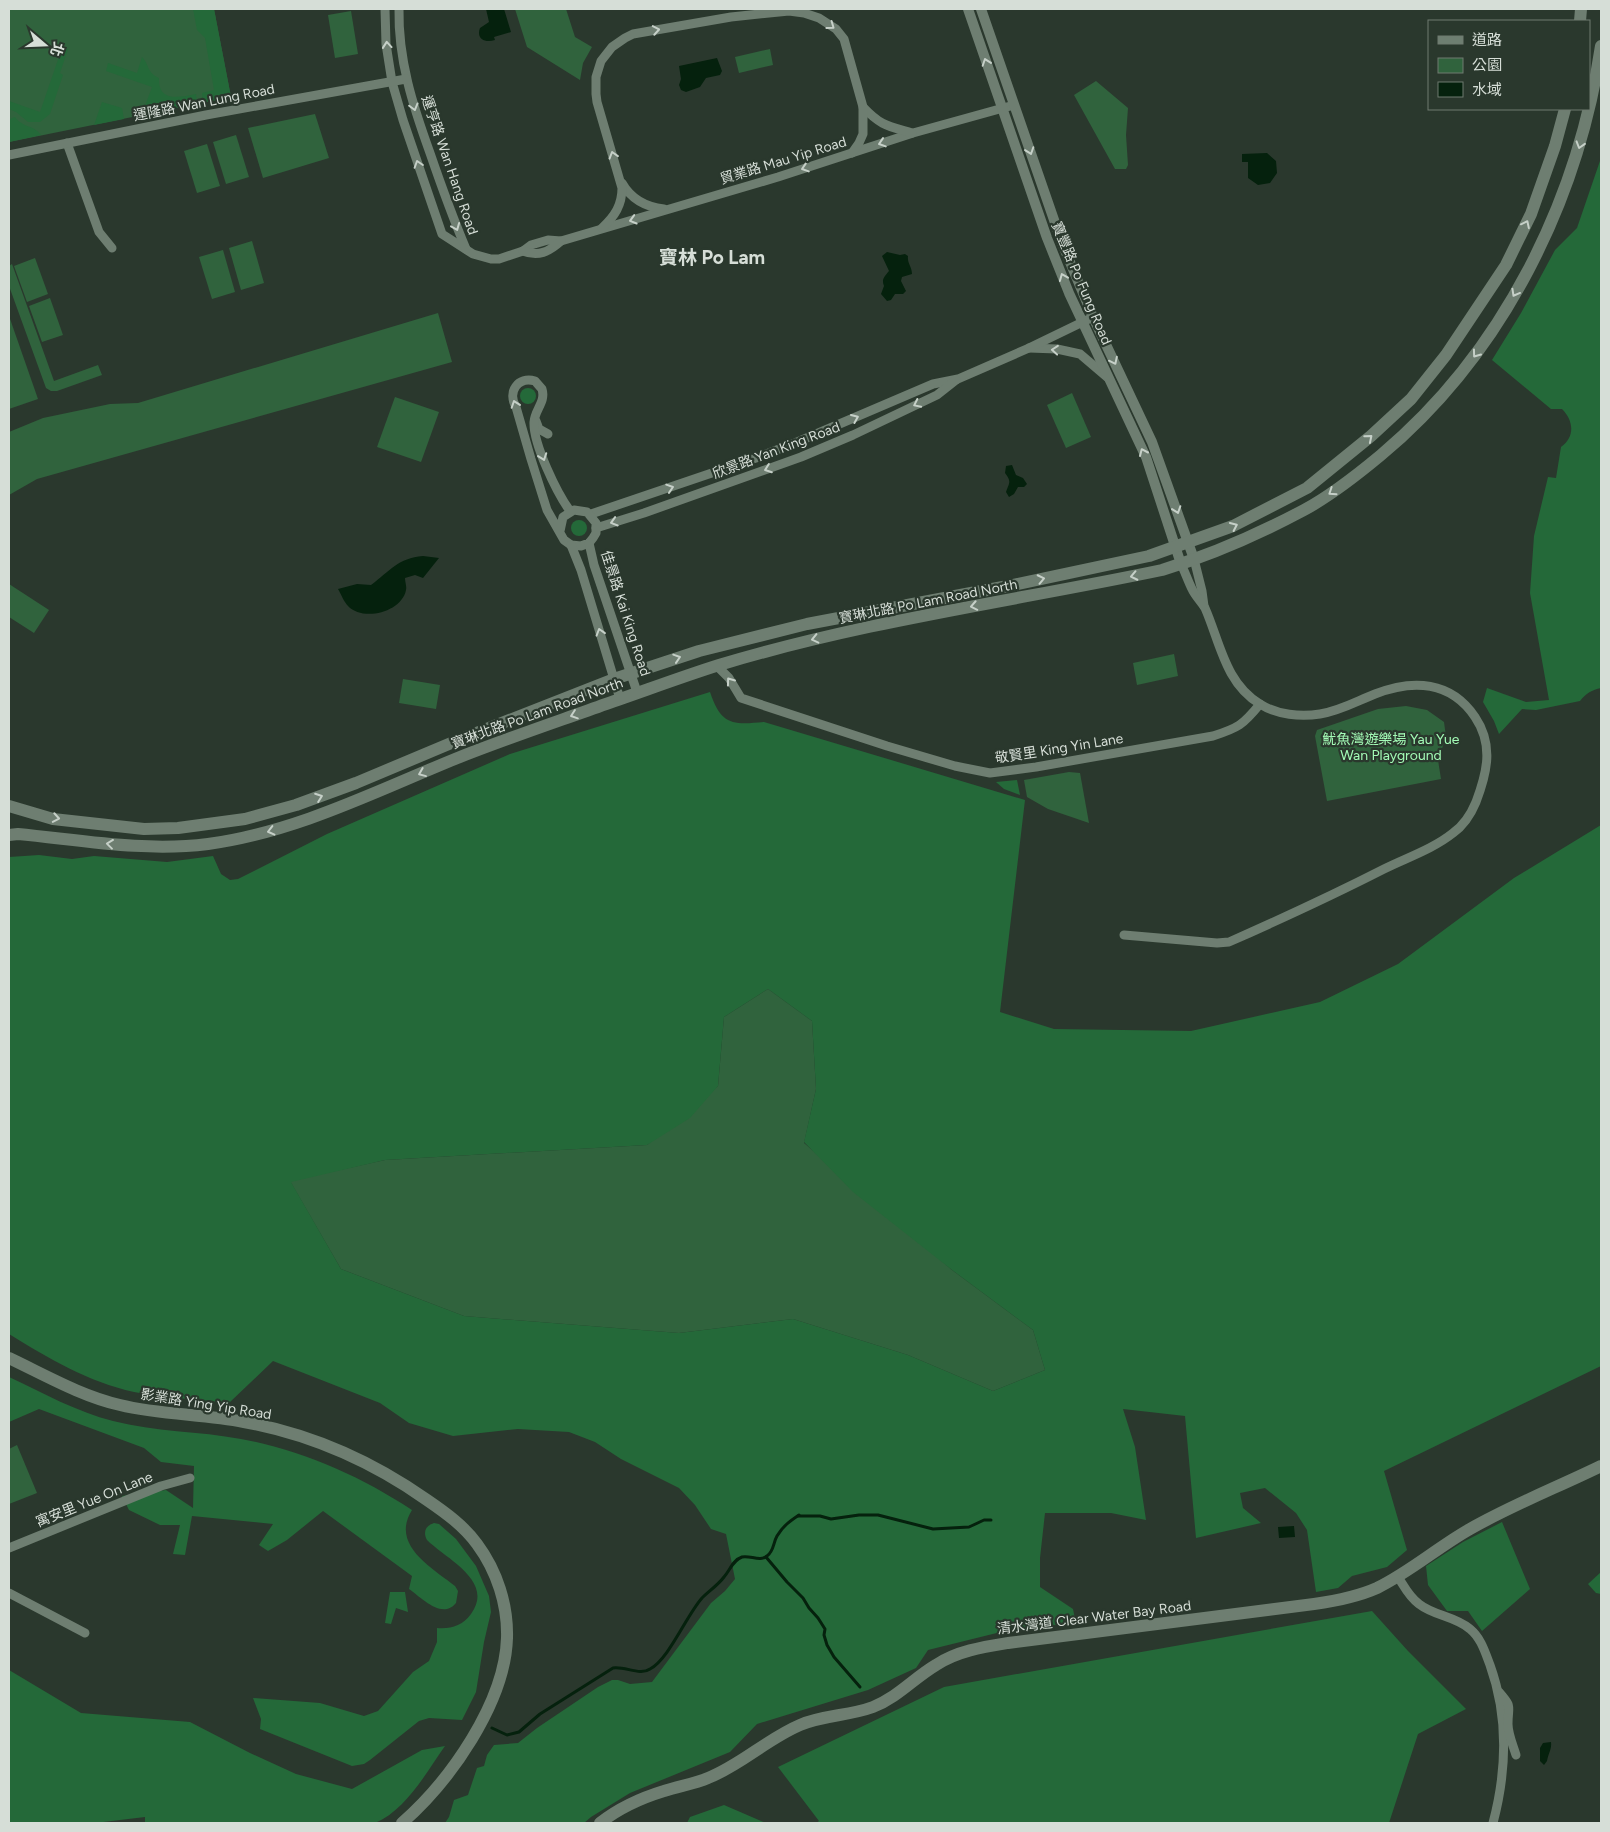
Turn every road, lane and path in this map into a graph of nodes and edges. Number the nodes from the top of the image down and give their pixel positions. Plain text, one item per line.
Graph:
1 (386, 9) edge
2 (399, 9) edge
3 (968, 9) edge
4 (981, 9) edge
5 (1601, 46) edge
6 (406, 79) junction
7 (392, 82) junction
8 (1595, 85) edge
9 (1014, 104) junction
10 (1590, 104) edge
11 (863, 107) junction
12 (1002, 108) junction
13 (1565, 110) edge
14 (1588, 110) edge
15 (912, 133) junction
16 (67, 143) junction
17 (852, 153) junction
18 (9, 155) edge
19 (620, 180) junction
20 (669, 210) junction
21 (600, 230) junction
22 (112, 248) dead end
23 (466, 250) junction
24 (1093, 317) junction
25 (1082, 322) junction
26 (1029, 348) junction
27 (1107, 377) junction
28 (958, 379) junction
29 (535, 416) junction
30 (548, 434) dead end
31 (570, 511) junction
32 (591, 514) junction
33 (596, 528) junction
34 (560, 531) junction
35 (589, 542) junction
36 (1188, 544) junction
37 (571, 545) junction
38 (1176, 548) junction
39 (1194, 560) junction
40 (1181, 564) junction
41 (1204, 606) junction
42 (717, 666) junction
43 (631, 674) junction
44 (614, 679) junction
45 (637, 692) junction
46 (620, 699) junction
47 (1260, 704) junction
48 (9, 806) edge
49 (9, 835) edge
50 (1124, 935) dead end
51 (9, 1358) edge
52 (1601, 1466) edge
53 (190, 1478) dead end
54 (9, 1548) edge
55 (1398, 1576) junction
56 (9, 1593) edge
57 (85, 1633) dead end
58 (1498, 1692) junction
59 (1516, 1755) dead end
60 (402, 1823) edge
61 (600, 1823) edge
62 (1493, 1823) edge

7 -> 1 street, 運亨路 Wan Hang Road
2 - 6 street, 運亨路 Wan Hang Road
12 -> 3 street, 寶豐路 Po Fung Road
4 - 9 street, 寶豐路 Po Fung Road
5 - 8 main road, 寶琳北路 Po Lam Road North
6 - 7 street, 運隆路 Wan Lung Road
6 -> 23 street, 運亨路 Wan Hang Road
7 - 16 street, 運隆路 Wan Lung Road
23 -> 7 street, 運亨路 Wan Hang Road
8 -> 10 main road, 寶琳北路 Po Lam Road North
9 - 12 street, 貿業路 Mau Yip Road
9 -> 24 street, 寶豐路 Po Fung Road
11 - 15 street
11 - 17 street
19 -> 11 street
12 - 15 street, 貿業路 Mau Yip Road
25 -> 12 street, 寶豐路 Po Fung Road
36 -> 13 main road, 寶琳北路 Po Lam Road North
14 -> 39 main road, 寶琳北路 Po Lam Road North
15 -> 17 street, 貿業路 Mau Yip Road
16 - 18 street, 運隆路 Wan Lung Road
16 - 22 street
17 -> 20 street, 貿業路 Mau Yip Road
19 - 20 street
19 - 21 street
20 -> 21 street, 貿業路 Mau Yip Road
21 - 23 street, 貿業路 Mau Yip Road
24 - 25 street, 欣景路 Yan King Road
24 -> 36 street, 寶豐路 Po Fung Road
25 - 26 street, 欣景路 Yan King Road
25 - 27 street, 寶豐路 Po Fung Road
27 -> 26 street, 欣景路 Yan King Road
26 - 28 street, 欣景路 Yan King Road
38 -> 27 street, 寶豐路 Po Fung Road
32 -> 28 street, 欣景路 Yan King Road
28 -> 33 street, 欣景路 Yan King Road
29 - 30 street
29 -> 31 street
34 -> 29 street
31 - 32 street
31 - 34 street
32 - 33 street
33 - 35 street, 佳景路 Kai King Road
34 - 37 street
35 - 37 street, 佳景路 Kai King Road
35 - 43 street, 佳景路 Kai King Road
36 - 38 main road, 寶琳北路 Po Lam Road North
36 - 39 street, 寶豐路 Po Fung Road
44 -> 37 street
38 - 40 street, 寶豐路 Po Fung Road
43 -> 38 main road, 寶琳北路 Po Lam Road North
39 - 40 main road, 寶琳北路 Po Lam Road North
39 - 41 street
40 - 41 street
40 -> 42 main road, 寶琳北路 Po Lam Road North
41 - 47 street
42 - 45 main road, 寶琳北路 Po Lam Road North
47 -> 42 street, 敬賢里 King Yin Lane
43 - 44 main road, 寶琳北路 Po Lam Road North
43 - 45 street, 佳景路 Kai King Road
44 - 46 street
48 -> 44 main road, 寶琳北路 Po Lam Road North
45 - 46 main road, 寶琳北路 Po Lam Road North
46 -> 49 main road, 寶琳北路 Po Lam Road North
47 - 50 street
51 - 60 main road, 影業路 Ying Yip Road
52 - 55 main road, 清水灣道 Clear Water Bay Road
53 - 54 street, 寓安里 Yue On Lane
55 - 58 street
55 - 61 main road, 清水灣道 Clear Water Bay Road
56 - 57 street
58 - 59 street
58 - 62 street

